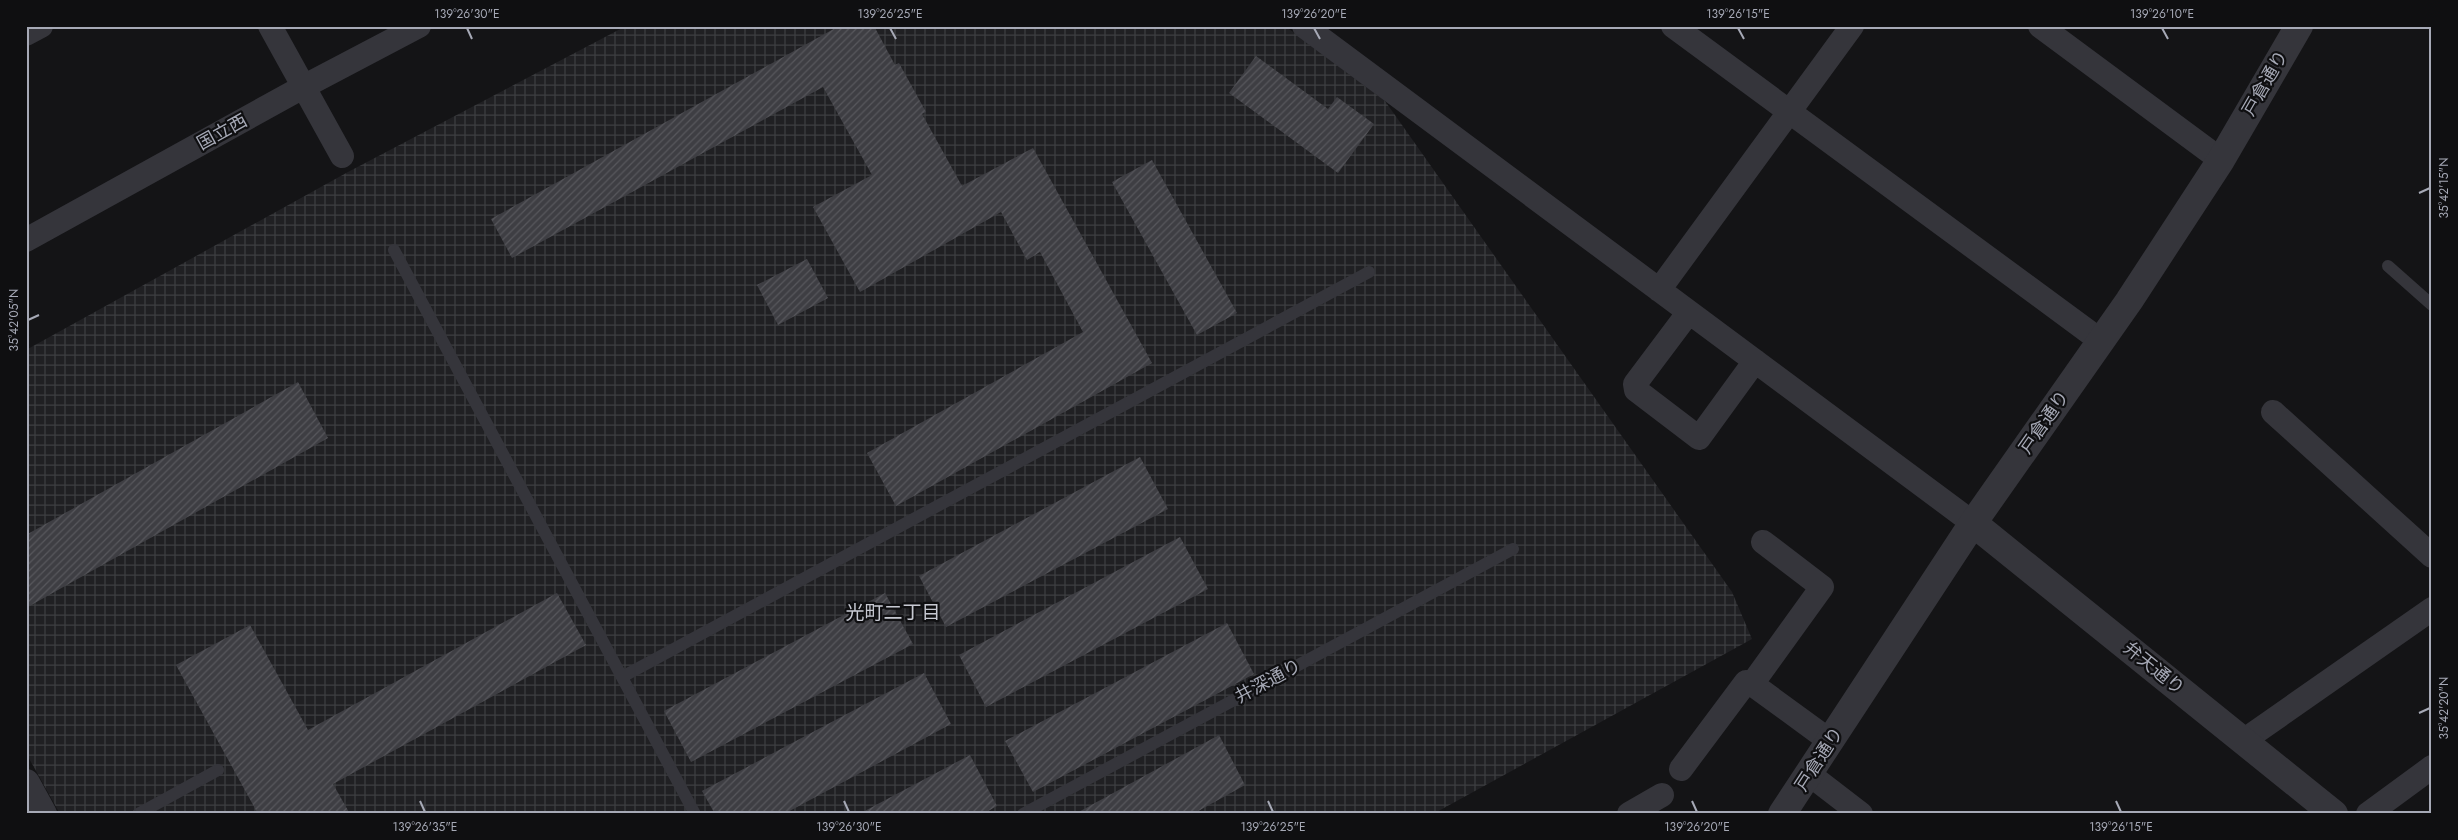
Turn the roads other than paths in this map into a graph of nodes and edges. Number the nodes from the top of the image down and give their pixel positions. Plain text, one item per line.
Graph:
1 (41, 26) edge
2 (270, 26) edge
3 (419, 26) edge
4 (1304, 26) edge
5 (1673, 26) edge
6 (1852, 26) edge
7 (2040, 26) edge
8 (2299, 26) edge
9 (26, 34) edge
10 (303, 87) junction
11 (1789, 112) junction
12 (342, 156) dead end
13 (2221, 160) junction
14 (26, 240) edge
15 (394, 250) dead end
16 (2388, 266) dead end
17 (1368, 272) dead end
18 (1659, 290) junction
19 (2432, 305) edge
20 (1688, 312) junction
21 (2101, 341) junction
22 (1755, 361) junction
23 (2273, 412) dead end
24 (1973, 523) junction
25 (1763, 542) dead end
26 (1513, 550) dead end
27 (2432, 556) edge
28 (2432, 609) edge
29 (622, 677) junction
30 (1752, 684) junction
31 (1830, 741) junction
32 (2243, 741) junction
33 (2432, 767) edge
34 (1680, 769) dead end
35 (218, 770) dead end
36 (1809, 774) junction
37 (26, 783) edge
38 (1662, 795) dead end
39 (43, 814) edge
40 (138, 814) edge
41 (695, 814) edge
42 (1023, 814) edge
43 (1630, 814) edge
44 (1782, 814) edge
45 (1861, 814) edge
46 (2334, 814) edge
47 (2368, 814) edge

1 - 9 street
2 - 10 street
3 - 10 street, 国立西
4 - 18 street
5 - 11 street
6 - 11 street
7 - 13 street
8 - 13 street, 戸倉通り
10 - 12 street
10 - 14 street, 国立西
11 - 18 street
11 - 21 street
13 - 21 street, 戸倉通り
15 - 29 lane
16 - 19 lane
17 - 29 lane
18 - 20 street
20 - 22 street
20 - 22 street
21 - 24 street, 戸倉通り
22 - 24 street
23 - 27 street
24 - 31 street, 戸倉通り
24 - 32 street, 弁天通り
25 - 30 street
26 - 42 lane, 井深通り
28 - 32 street
29 - 41 lane
30 - 31 street
30 - 34 street
31 - 36 street, 戸倉通り
32 - 46 street, 弁天通り
33 - 47 street
35 - 40 lane
36 - 44 street, 戸倉通り
36 - 45 street
37 - 39 street
38 - 43 street

